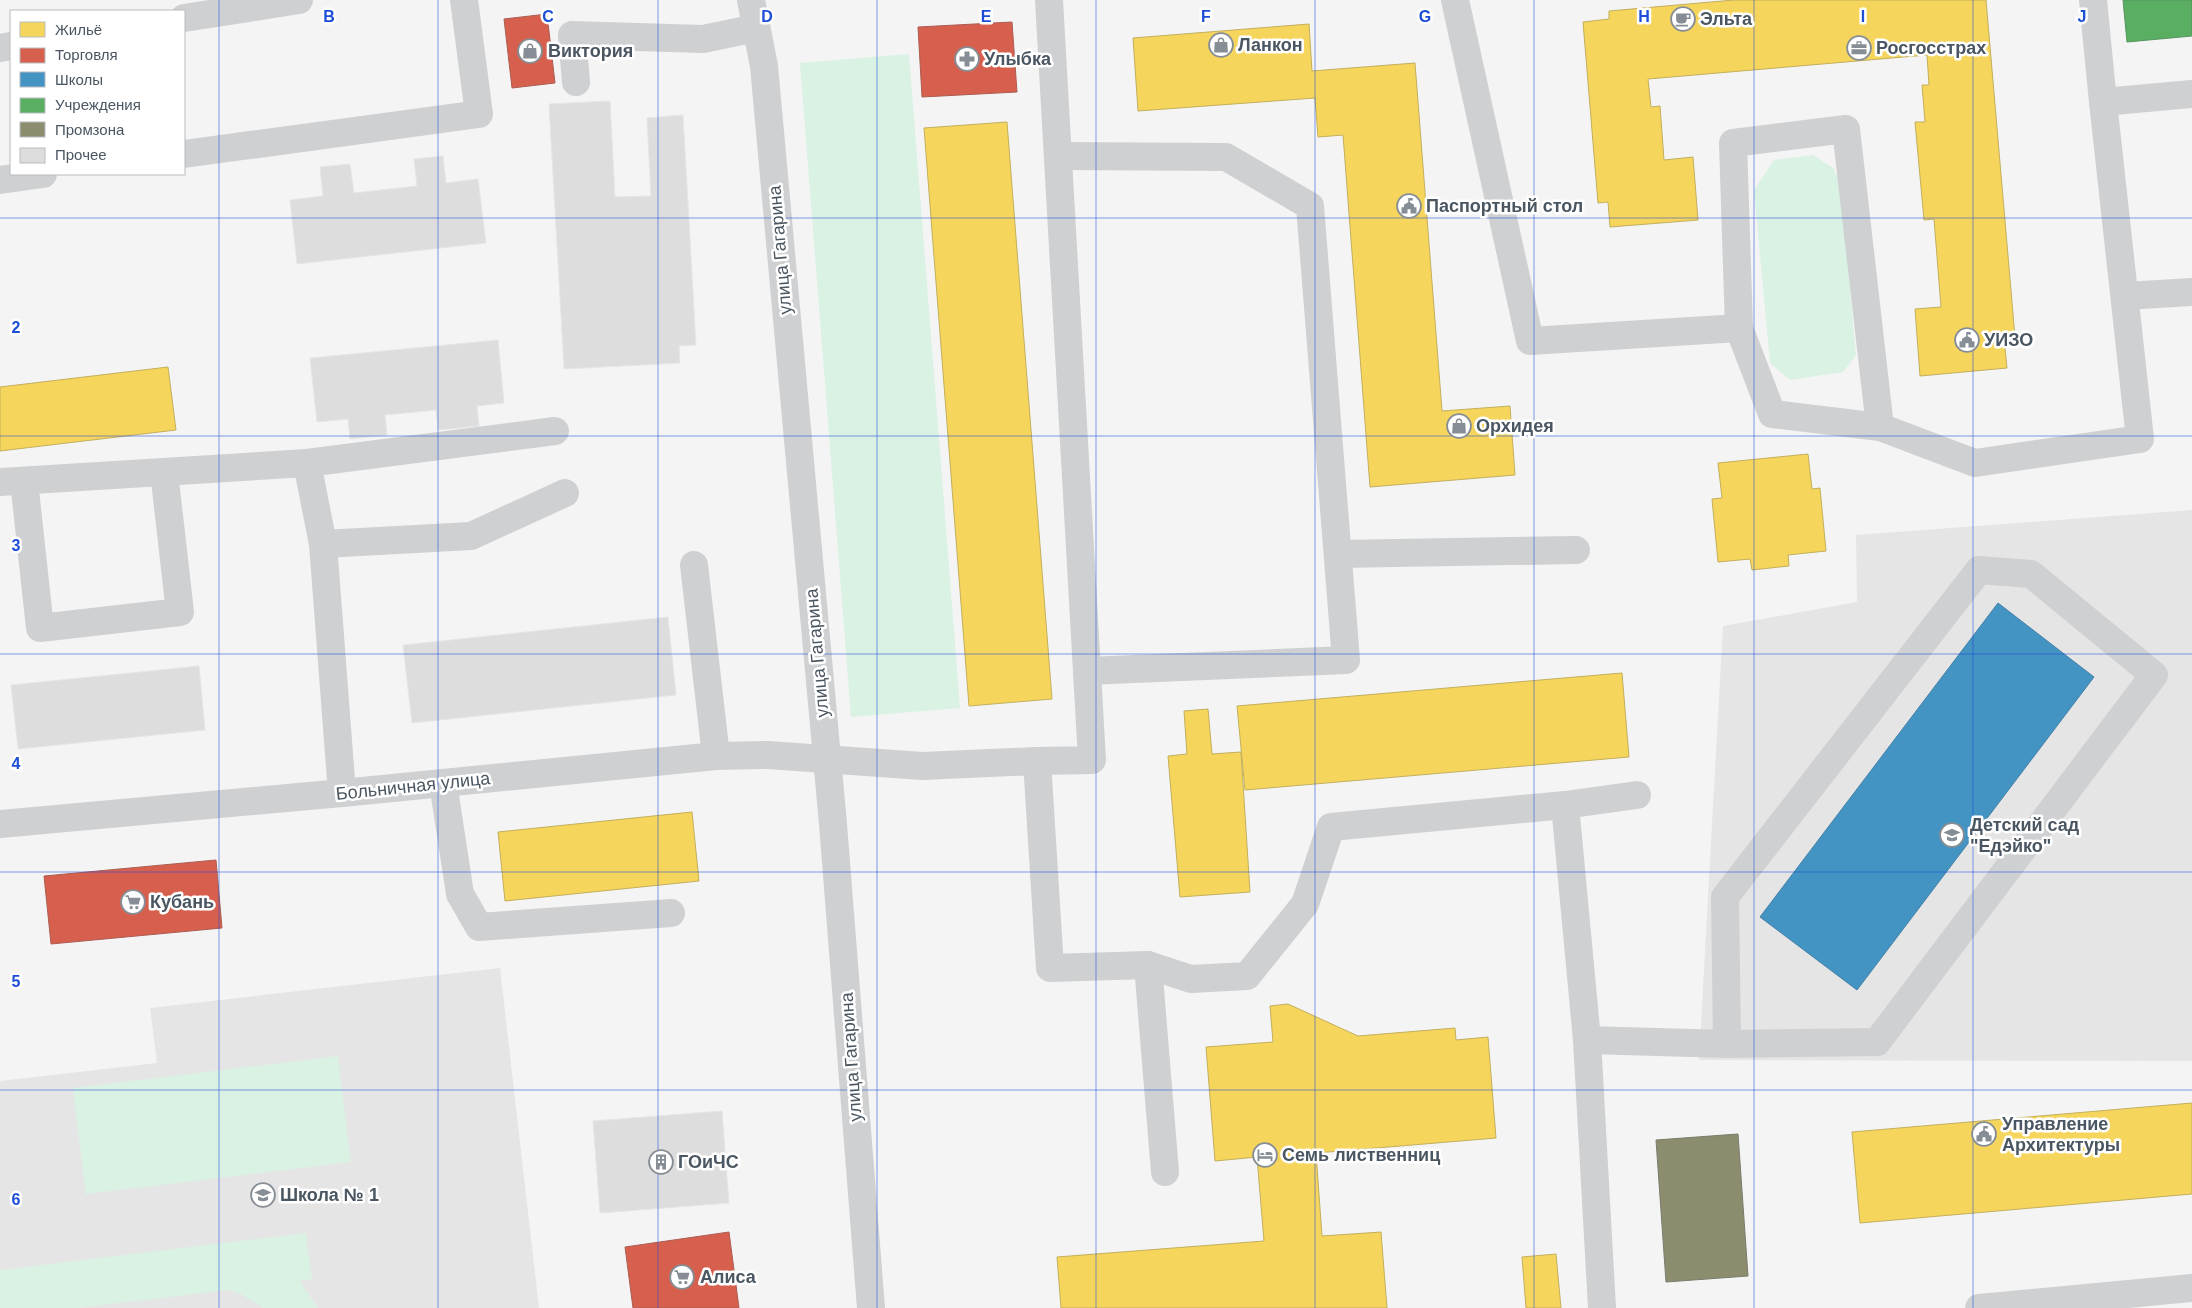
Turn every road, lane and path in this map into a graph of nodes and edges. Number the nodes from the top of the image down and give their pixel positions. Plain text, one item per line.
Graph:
1 (299, 0) edge
2 (464, 0) edge
3 (751, 0) edge
4 (1049, 0) edge
5 (1455, 0) edge
6 (2093, 0) edge
7 (185, 18) edge
8 (756, 28) junction
9 (576, 82) dead end
10 (2192, 94) edge
11 (2103, 102) junction
12 (185, 154) edge
13 (1060, 156) junction
14 (36, 175) edge
15 (0, 180) edge
16 (2192, 292) edge
17 (2125, 296) junction
18 (1739, 328) junction
19 (1880, 427) junction
20 (555, 431) dead end
21 (307, 463) junction
22 (164, 472) junction
23 (12, 482) edge
24 (565, 494) dead end
25 (323, 544) junction
26 (1576, 550) dead end
27 (1338, 554) junction
28 (694, 565) dead end
29 (1088, 671) junction
30 (716, 756) junction
31 (827, 758) junction
32 (1037, 761) junction
33 (443, 783) junction
34 (342, 793) junction
35 (1637, 796) dead end
36 (1565, 805) junction
37 (0, 824) edge
38 (671, 913) dead end
39 (1148, 965) junction
40 (1587, 1040) junction
41 (1727, 1044) junction
42 (1165, 1172) dead end
43 (2192, 1288) edge
44 (2028, 1305) edge
45 (871, 1308) edge
46 (1602, 1308) edge
47 (1979, 1308) edge

1 - 7 street
2 - 12 street
3 - 8 street, улица Гагарина
4 - 13 street
5 - 18 street
6 - 11 street
8 - 9 street
8 - 31 street, улица Гагарина
10 - 11 street
11 - 17 street
13 - 27 street
13 - 29 street
14 - 15 street
16 - 17 street
17 - 19 street
18 - 19 street
18 - 19 street
20 - 21 street
21 - 22 street
21 - 25 street
22 - 23 street
22 - 23 street
24 - 25 street
25 - 34 street
26 - 27 street
27 - 29 street
28 - 30 street
29 - 32 street, Больничная улица
30 - 31 street, Больничная улица
30 - 33 street, Больничная улица
31 - 32 street, Больничная улица
31 - 45 street, улица Гагарина
32 - 39 street
33 - 34 street, Больничная улица
33 - 38 street
34 - 37 street, Больничная улица
35 - 36 street
36 - 39 street
36 - 40 street
39 - 42 street
40 - 41 street
40 - 46 street
41 - 41 street
43 - 44 street
44 - 47 street

